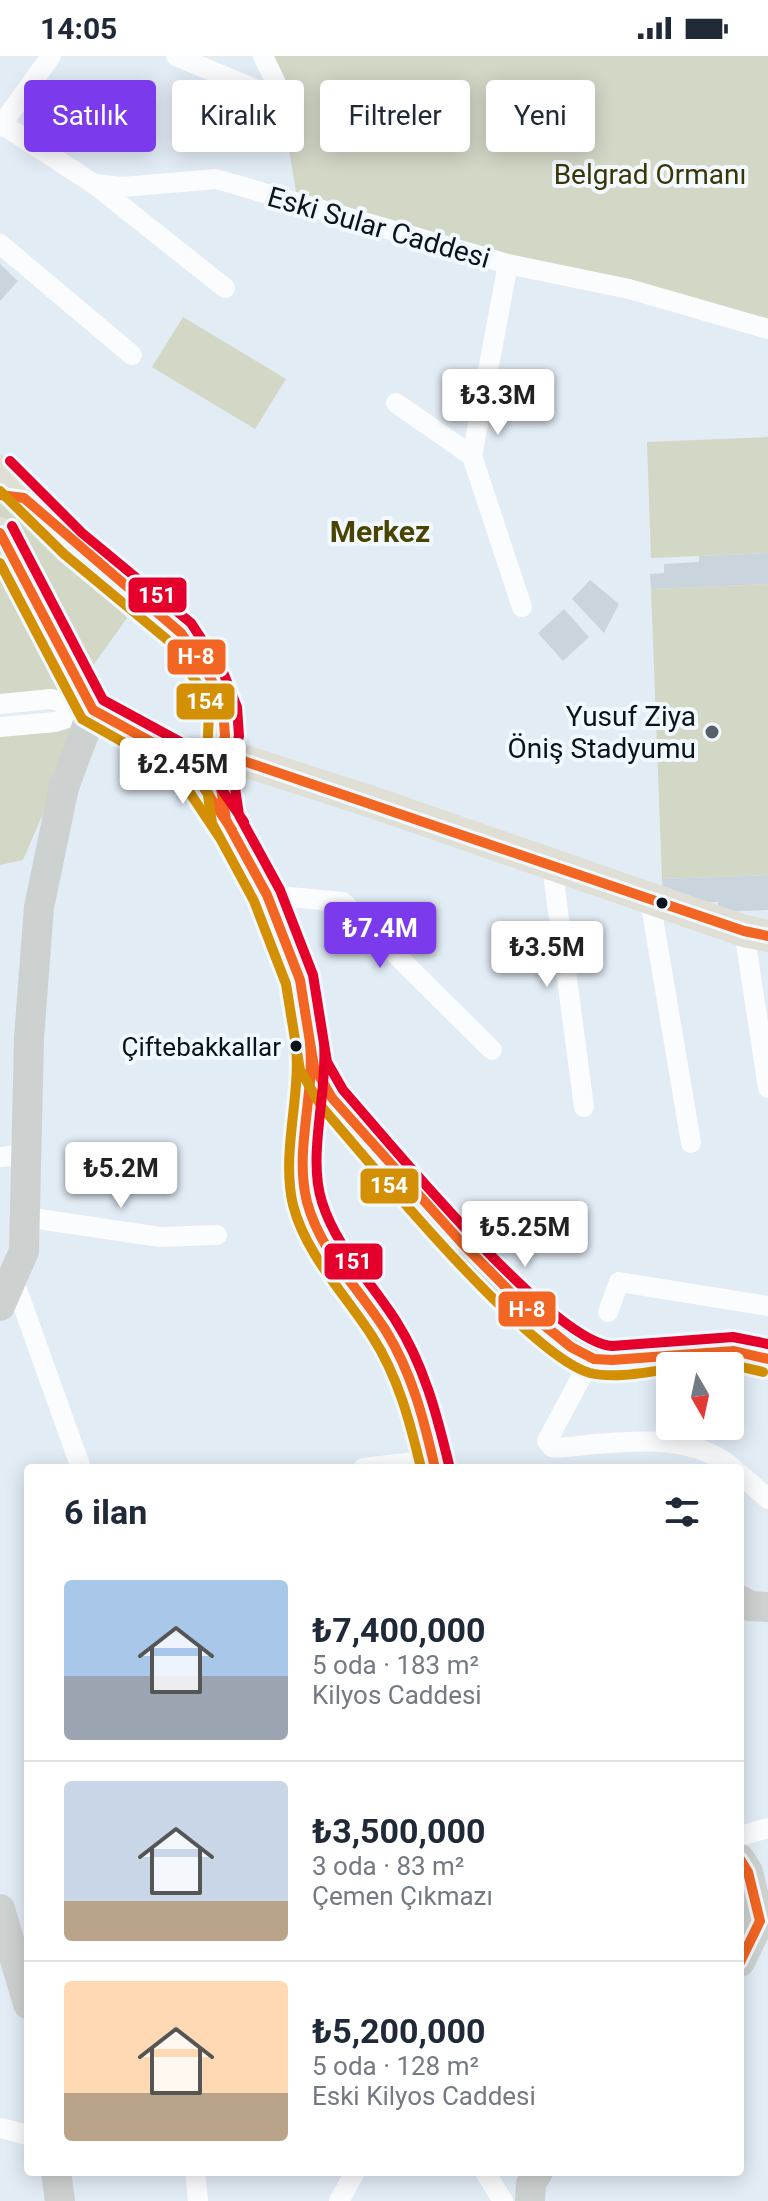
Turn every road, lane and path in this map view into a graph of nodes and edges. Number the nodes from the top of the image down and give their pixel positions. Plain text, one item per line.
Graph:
1 (51, 56) edge
2 (176, 56) edge
3 (263, 56) edge
4 (1, 125) edge
5 (94, 184) junction
6 (0, 244) edge
7 (508, 264) junction
8 (225, 288) dead end
9 (768, 329) edge
10 (132, 355) dead end
11 (396, 403) dead end
12 (472, 456) junction
13 (0, 471) edge
14 (12, 496) edge
15 (0, 533) edge
16 (522, 607) dead end
17 (0, 704) edge
18 (93, 710) junction
19 (0, 727) edge
20 (220, 753) junction
21 (186, 761) junction
22 (226, 820) junction
23 (552, 866) junction
24 (267, 895) junction
25 (650, 900) junction
26 (756, 934) edge
27 (492, 1050) dead end
28 (314, 1067) junction
29 (768, 1088) edge
30 (584, 1107) dead end
31 (691, 1143) dead end
32 (13, 1156) edge
33 (25, 1217) junction
34 (217, 1235) dead end
35 (13, 1278) junction
36 (0, 1306) edge
37 (768, 1306) edge
38 (608, 1312) dead end
39 (591, 1359) junction
40 (768, 1359) edge
41 (80, 1464) edge
42 (434, 1464) edge
43 (729, 1464) edge
44 (744, 1478) edge
45 (768, 1499) edge
46 (744, 1603) edge
47 (768, 1607) edge
48 (768, 1828) edge
49 (744, 1835) edge
50 (744, 1866) edge
51 (756, 1907) edge
52 (0, 1909) edge
53 (744, 1948) edge
54 (24, 1990) edge
55 (0, 2128) edge
56 (24, 2134) edge
57 (57, 2176) edge
58 (195, 2176) edge
59 (353, 2176) edge
60 (487, 2176) edge
61 (536, 2176) edge
62 (60, 2201) edge
63 (198, 2201) edge
64 (339, 2201) edge
65 (503, 2201) edge
66 (530, 2201) edge

1 - 4 street
2 - 3 street
4 - 5 street, Eski Sular Caddesi
5 - 7 street, Eski Sular Caddesi
5 - 8 street
6 - 10 street
7 - 9 street, Eski Sular Caddesi
7 - 12 street
11 - 12 street
12 - 16 street
13 - 14 main road
14 - 20 main road
15 - 18 main road
17 - 18 street
18 - 19 street
18 - 21 main road
18 - 32 street
20 - 21 main road
20 - 22 street
20 - 23 main road
21 - 22 street
22 - 24 street
23 - 25 main road
23 - 30 street
24 - 27 street
24 - 28 street
25 - 26 main road
25 - 31 street
26 - 29 street
28 - 39 street
28 - 42 street
32 - 33 street
33 - 34 street
33 - 35 street
35 - 36 street
35 - 41 street
37 - 38 street
39 - 40 street
39 - 43 street
44 - 45 street
46 - 47 street
48 - 49 street
50 - 51 street
51 - 53 street
52 - 54 street
55 - 56 street
57 - 62 street
58 - 63 street
59 - 64 street
60 - 65 street
61 - 66 street

